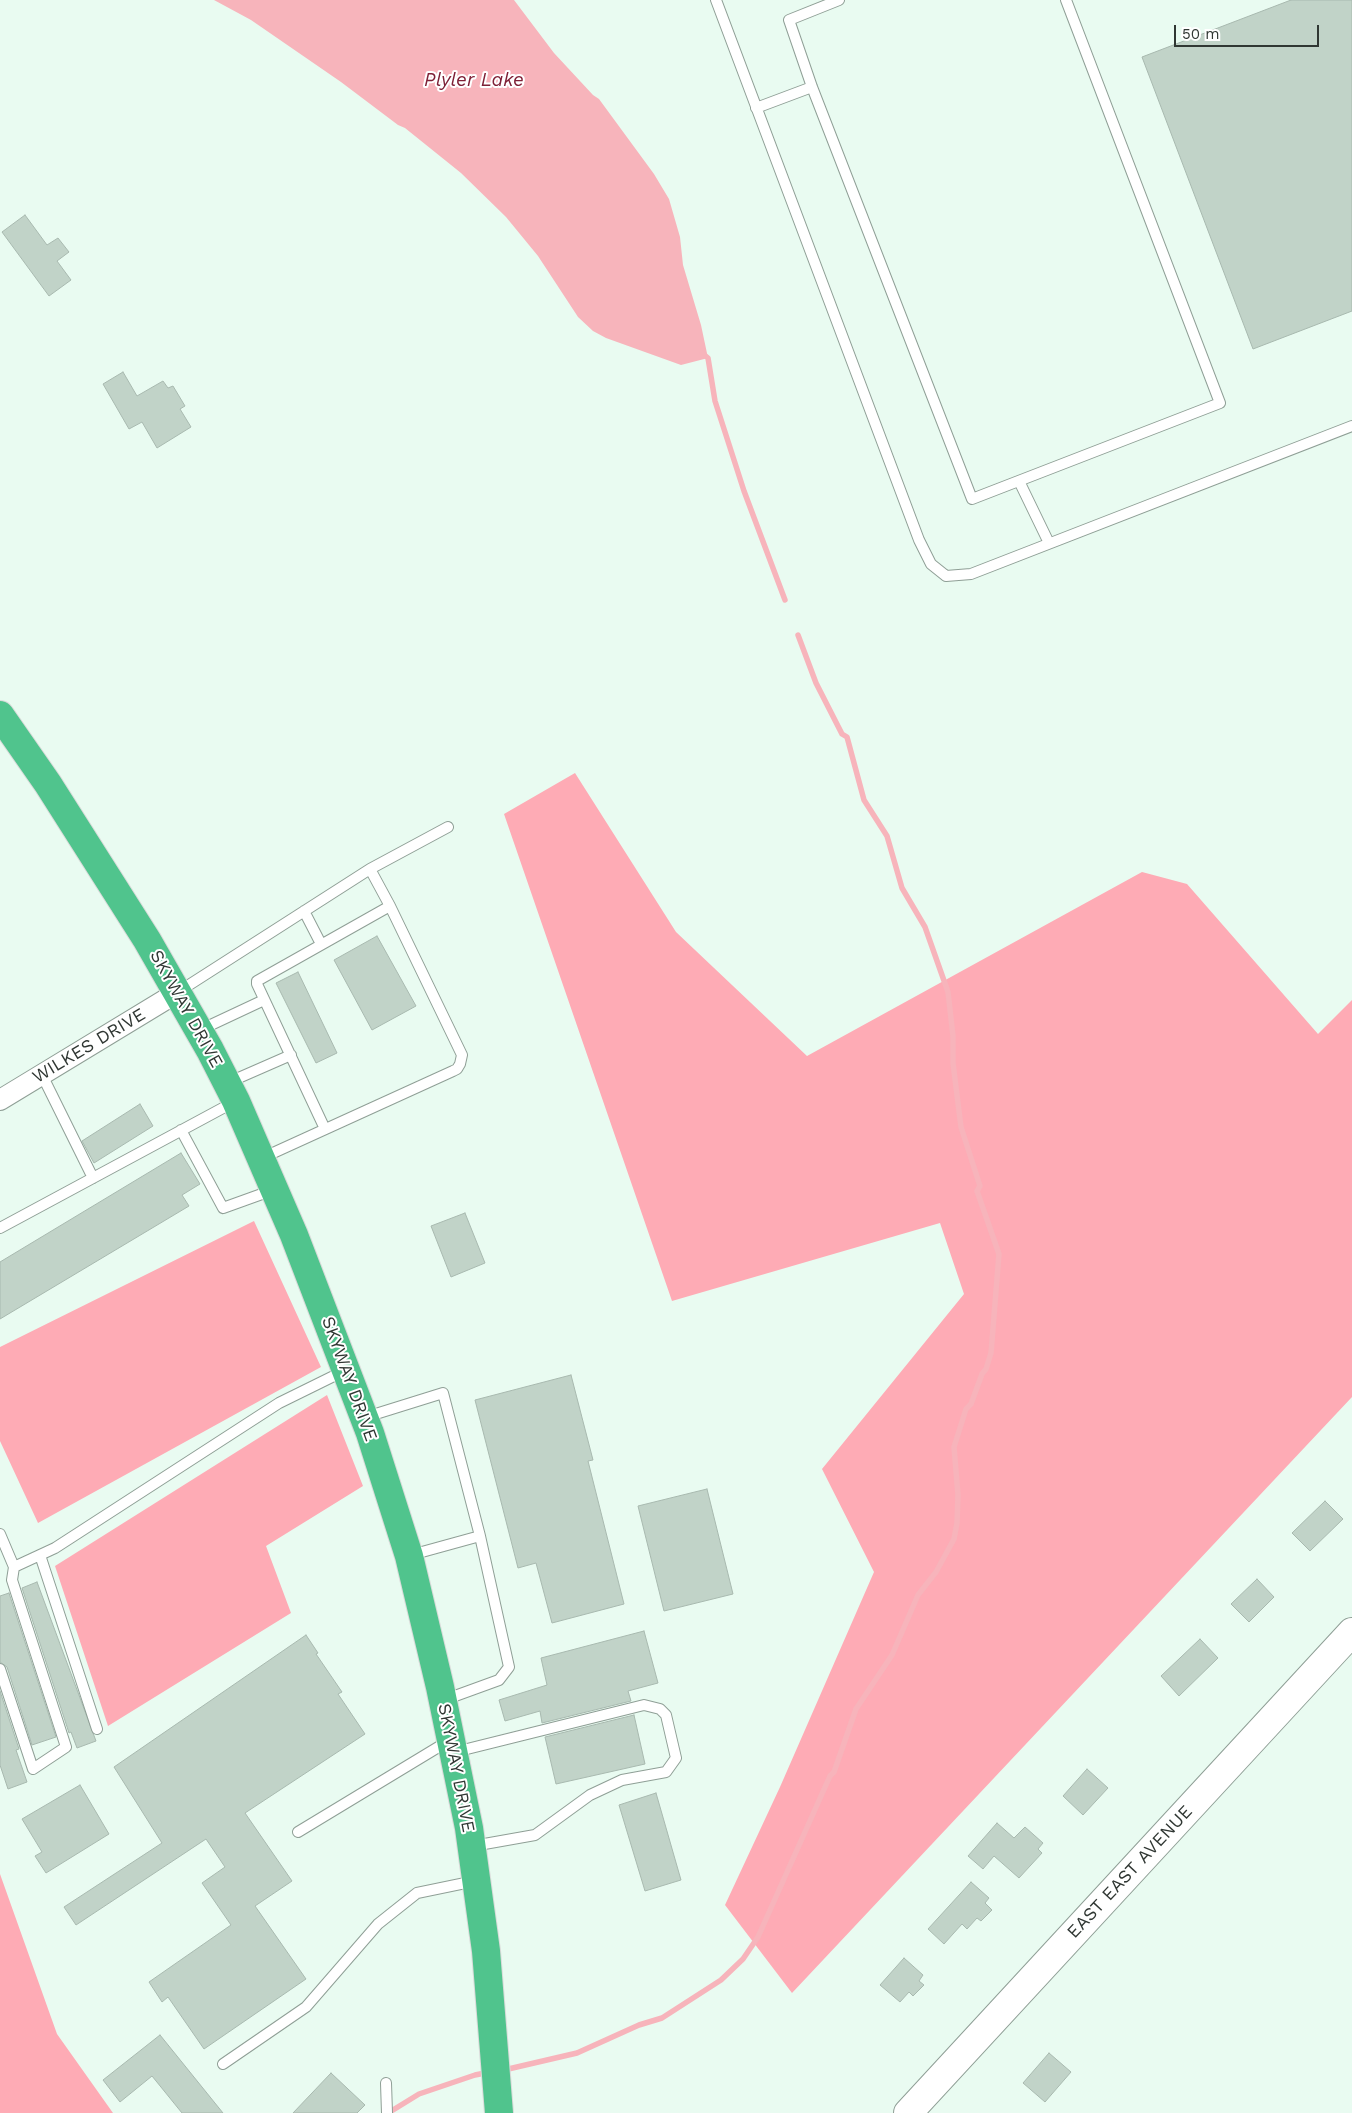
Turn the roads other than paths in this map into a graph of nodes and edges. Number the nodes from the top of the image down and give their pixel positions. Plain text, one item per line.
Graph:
1 (716, 0) edge
2 (839, 0) edge
3 (1066, 0) edge
4 (812, 87) junction
5 (756, 108) junction
6 (1352, 426) edge
7 (1019, 481) junction
8 (1049, 542) junction
9 (0, 715) edge
10 (448, 827) dead end
11 (370, 869) junction
12 (390, 906) junction
13 (304, 911) junction
14 (321, 944) junction
15 (178, 992) junction
16 (264, 1000) junction
17 (199, 1030) junction
18 (290, 1055) junction
19 (42, 1075) junction
20 (231, 1092) junction
21 (0, 1100) edge
22 (325, 1129) junction
23 (181, 1130) junction
24 (262, 1158) junction
25 (93, 1178) junction
26 (274, 1189) junction
27 (0, 1228) edge
28 (347, 1370) junction
29 (364, 1417) junction
30 (0, 1534) edge
31 (480, 1536) junction
32 (40, 1555) junction
33 (409, 1556) junction
34 (14, 1567) junction
35 (1352, 1633) edge
36 (0, 1669) edge
37 (443, 1701) junction
38 (97, 1729) dead end
39 (452, 1746) junction
40 (298, 1832) dead end
41 (472, 1846) junction
42 (476, 1881) junction
43 (223, 2064) dead end
44 (386, 2083) dead end
45 (387, 2113) edge
46 (499, 2113) edge
47 (908, 2113) edge

1 - 5 lane
2 - 4 lane
3 - 7 lane
4 - 5 lane
4 - 7 lane
5 - 8 lane
6 - 8 lane
7 - 8 lane
9 - 15 highway, SKYWAY DRIVE
10 - 11 lane
11 - 12 lane
11 - 13 lane
12 - 14 lane
12 - 22 lane
13 - 14 lane
13 - 15 lane
14 - 16 lane
15 - 17 highway, SKYWAY DRIVE
15 - 19 street, WILKES DRIVE
16 - 17 lane
16 - 18 lane
17 - 20 highway, SKYWAY DRIVE
18 - 20 lane
18 - 22 lane
19 - 21 street, WILKES DRIVE
19 - 25 lane
20 - 23 lane
20 - 24 highway, SKYWAY DRIVE
22 - 24 lane
23 - 25 lane
23 - 26 lane
24 - 26 highway, SKYWAY DRIVE
25 - 27 lane
26 - 28 highway, SKYWAY DRIVE
28 - 29 highway, SKYWAY DRIVE
28 - 32 lane
29 - 31 lane
29 - 33 highway, SKYWAY DRIVE
30 - 34 lane
31 - 33 lane
31 - 37 lane
32 - 34 lane
32 - 38 lane
33 - 37 highway, SKYWAY DRIVE
34 - 36 lane
35 - 47 street, EAST EAST AVENUE
37 - 39 highway, SKYWAY DRIVE
39 - 40 lane
39 - 41 highway, SKYWAY DRIVE
39 - 41 lane
41 - 42 highway, SKYWAY DRIVE
42 - 43 lane
42 - 46 highway, SKYWAY DRIVE
44 - 45 lane

